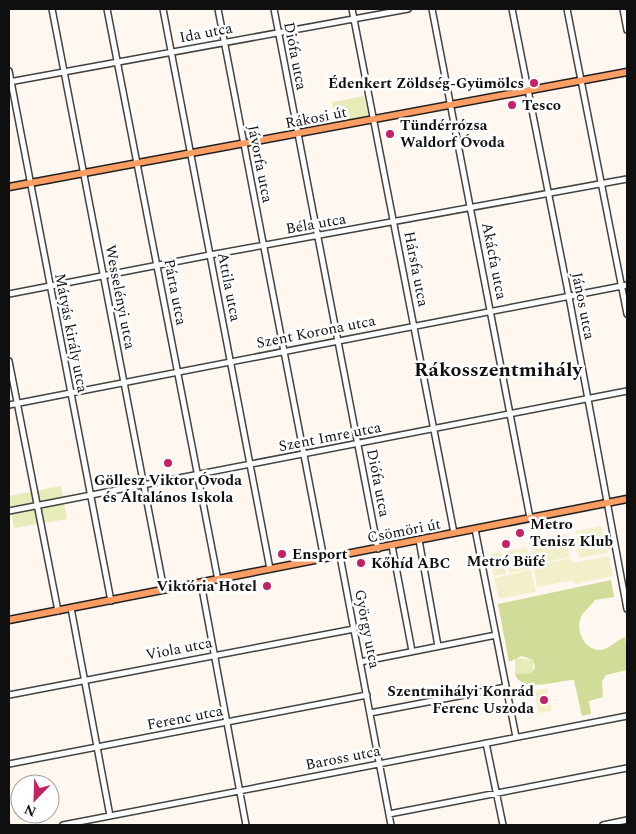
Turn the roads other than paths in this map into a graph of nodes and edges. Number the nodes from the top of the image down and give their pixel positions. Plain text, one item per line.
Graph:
1 (52, 9) edge
2 (107, 9) edge
3 (163, 9) edge
4 (218, 9) edge
5 (274, 9) edge
6 (352, 9) edge
7 (408, 9) edge
8 (432, 9) edge
9 (512, 9) edge
10 (567, 9) edge
11 (623, 9) edge
12 (354, 18) junction
13 (627, 30) edge
14 (278, 32) junction
15 (224, 42) junction
16 (171, 52) junction
17 (117, 62) junction
18 (9, 70) edge
19 (63, 72) junction
20 (627, 72) edge
21 (582, 81) junction
22 (10, 82) edge
23 (528, 91) junction
24 (451, 105) junction
25 (374, 119) junction
26 (297, 134) junction
27 (244, 144) junction
28 (191, 154) junction
29 (137, 164) junction
30 (83, 174) junction
31 (627, 178) edge
32 (602, 183) junction
33 (30, 184) junction
34 (9, 187) edge
35 (548, 194) junction
36 (471, 208) junction
37 (394, 222) junction
38 (318, 236) junction
39 (264, 246) junction
40 (210, 255) junction
41 (157, 266) junction
42 (103, 276) junction
43 (625, 285) edge
44 (50, 286) junction
45 (9, 294) edge
46 (569, 297) junction
47 (491, 311) junction
48 (627, 314) edge
49 (415, 326) junction
50 (338, 341) junction
51 (284, 351) junction
52 (9, 361) edge
53 (230, 362) junction
54 (177, 372) junction
55 (124, 382) junction
56 (627, 391) edge
57 (70, 394) junction
58 (587, 399) junction
59 (17, 404) junction
60 (9, 405) edge
61 (511, 414) junction
62 (434, 429) junction
63 (358, 444) junction
64 (305, 454) junction
65 (251, 464) junction
66 (197, 474) junction
67 (144, 486) junction
68 (90, 496) junction
69 (627, 499) edge
70 (607, 503) junction
71 (37, 506) junction
72 (9, 511) edge
73 (530, 518) junction
74 (475, 530) junction
75 (454, 533) junction
76 (419, 540) junction
77 (392, 546) junction
78 (378, 549) junction
79 (340, 556) junction
80 (324, 559) junction
81 (270, 569) junction
82 (218, 580) junction
83 (202, 583) junction
84 (164, 590) junction
85 (111, 601) junction
86 (71, 608) junction
87 (627, 608) edge
88 (58, 611) junction
89 (9, 620) edge
90 (354, 629) junction
91 (496, 635) junction
92 (438, 646) junction
93 (412, 651) junction
94 (214, 655) junction
95 (360, 662) junction
96 (84, 680) junction
97 (506, 687) junction
98 (9, 694) edge
99 (367, 695) junction
100 (370, 713) junction
101 (627, 716) edge
102 (227, 723) junction
103 (516, 737) junction
104 (486, 743) junction
105 (97, 747) junction
106 (9, 764) edge
107 (380, 764) junction
108 (627, 768) edge
109 (240, 791) junction
110 (496, 794) junction
111 (389, 814) junction
112 (110, 816) junction
113 (627, 820) edge
114 (63, 825) edge
115 (246, 825) edge
116 (391, 825) edge
117 (503, 825) edge
118 (603, 825) edge

1 - 19 street, Wesselényi utca
2 - 17 street, Párta utca
3 - 16 street, Attila utca
4 - 15 street, Jávorfa utca
5 - 14 street, Diófa utca
6 - 12 street, Hársfa utca
7 - 12 street, Ida utca
8 - 24 street, Akácfa utca
9 - 23 street, János utca
10 - 21 street
11 - 13 street
12 - 14 street, Ida utca
12 - 25 street, Hársfa utca
14 - 15 street, Ida utca
14 - 26 street, Diófa utca
15 - 16 street, Ida utca
15 - 27 street, Jávorfa utca
16 - 17 street, Ida utca
16 - 28 street, Attila utca
17 - 19 street, Ida utca
17 - 29 street, Párta utca
18 - 22 street, Mátyás király utca
19 - 22 street, Ida utca
19 - 30 street, Wesselényi utca
20 - 21 main road, Rákosi út
21 - 23 main road, Rákosi út
21 - 32 street
22 - 33 street, Mátyás király utca
23 - 24 main road, Rákosi út
23 - 35 street, János utca
24 - 25 main road, Rákosi út
24 - 36 street, Akácfa utca
25 - 26 main road, Rákosi út
25 - 37 street, Hársfa utca
26 - 27 main road, Rákosi út
26 - 38 street, Diófa utca
27 - 28 main road, Rákosi út
27 - 39 street, Jávorfa utca
28 - 29 main road, Rákosi út
28 - 40 street, Attila utca
29 - 30 main road, Rákosi út
29 - 41 street, Párta utca
30 - 33 main road, Rákosi út
30 - 42 street, Wesselényi utca
31 - 32 street, Béla utca
32 - 35 street, Béla utca
32 - 43 street
33 - 34 main road, Rákosi út
33 - 44 street, Mátyás király utca
35 - 36 street, Béla utca
35 - 46 street, János utca
36 - 37 street, Béla utca
36 - 47 street, Akácfa utca
37 - 38 street, Béla utca
37 - 49 street, Hársfa utca
38 - 39 street, Béla utca
38 - 50 street, Diófa utca
39 - 40 street, Béla utca
39 - 51 street, Jávorfa utca
40 - 41 street, Béla utca
40 - 53 street, Attila utca
41 - 42 street, Béla utca
41 - 54 street, Párta utca
42 - 44 street, Béla utca
42 - 55 street, Wesselényi utca
43 - 46 street, Szent Korona utca
43 - 48 street
44 - 45 street, Béla utca
44 - 57 street, Mátyás király utca
46 - 47 street, Szent Korona utca
46 - 58 street, János utca
47 - 49 street, Szent Korona utca
47 - 61 street, Akácfa utca
49 - 50 street, Szent Korona utca
49 - 62 street, Hársfa utca
50 - 51 street, Szent Korona utca
50 - 63 street, Diófa utca
51 - 53 street, Szent Korona utca
51 - 64 street, Jávorfa utca
52 - 59 street
53 - 54 street, Szent Korona utca
53 - 65 street, Attila utca
54 - 55 street, Szent Korona utca
54 - 66 street, Párta utca
55 - 57 street, Szent Korona utca
55 - 67 street, Wesselényi utca
56 - 58 street, Szent Imre utca
57 - 59 street, Szent Korona utca
57 - 68 street, Mátyás király utca
58 - 61 street, Szent Imre utca
58 - 70 street, János utca
59 - 60 street, Szent Korona utca
59 - 71 street
61 - 62 street, Szent Imre utca
61 - 73 street, Akácfa utca
62 - 63 street, Szent Imre utca
62 - 75 street, Hársfa utca
63 - 64 street, Szent Imre utca
63 - 78 street, Diófa utca
64 - 65 street, Szent Imre utca
64 - 80 street, Jávorfa utca
65 - 66 street, Szent Imre utca
65 - 81 street, Attila utca
66 - 67 street, Szent Imre utca
66 - 82 street, Párta utca
67 - 68 street, Szent Imre utca
67 - 84 street, Wesselényi utca
68 - 71 street, Szent Imre utca
68 - 85 street, Mátyás király utca
69 - 70 main road, Csömöri út
70 - 73 main road, Csömöri út
70 - 87 street, János utca
71 - 72 street, Szent Imre utca
71 - 88 street
73 - 74 main road, Csömöri út
74 - 75 main road, Csömöri út
74 - 91 street
75 - 76 main road, Csömöri út
76 - 77 main road, Csömöri út
76 - 92 street
77 - 78 main road, Csömöri út
77 - 93 street
78 - 79 main road, Csömöri út
79 - 80 main road, Csömöri út
79 - 90 street, György utca
80 - 81 main road, Csömöri út
81 - 82 main road, Csömöri út
82 - 83 main road, Csömöri út
83 - 84 main road, Csömöri út
83 - 94 street
84 - 85 main road, Csömöri út
85 - 86 main road, Csömöri út
86 - 88 main road, Csömöri út
86 - 96 street
88 - 89 main road, Csömöri út
90 - 94 street, Viola utca
90 - 95 street, György utca
91 - 92 street
91 - 97 street
92 - 93 street
93 - 95 street
94 - 96 street, Viola utca
94 - 102 street
95 - 99 street, György utca
96 - 98 street, Viola utca
96 - 105 street
97 - 100 street
97 - 103 street
99 - 100 street, György utca
99 - 102 street, Ferenc utca
100 - 107 street, György utca
101 - 103 street, Baross utca
102 - 105 street, Ferenc utca
102 - 109 street
103 - 104 street, Baross utca
104 - 107 street, Baross utca
104 - 110 street
105 - 106 street, Ferenc utca
105 - 112 street
107 - 109 street, Baross utca
107 - 111 street, György utca
108 - 110 street
109 - 112 street, Baross utca
109 - 115 street
110 - 111 street
110 - 117 street
111 - 116 street, György utca
112 - 114 street, Baross utca
113 - 118 street

